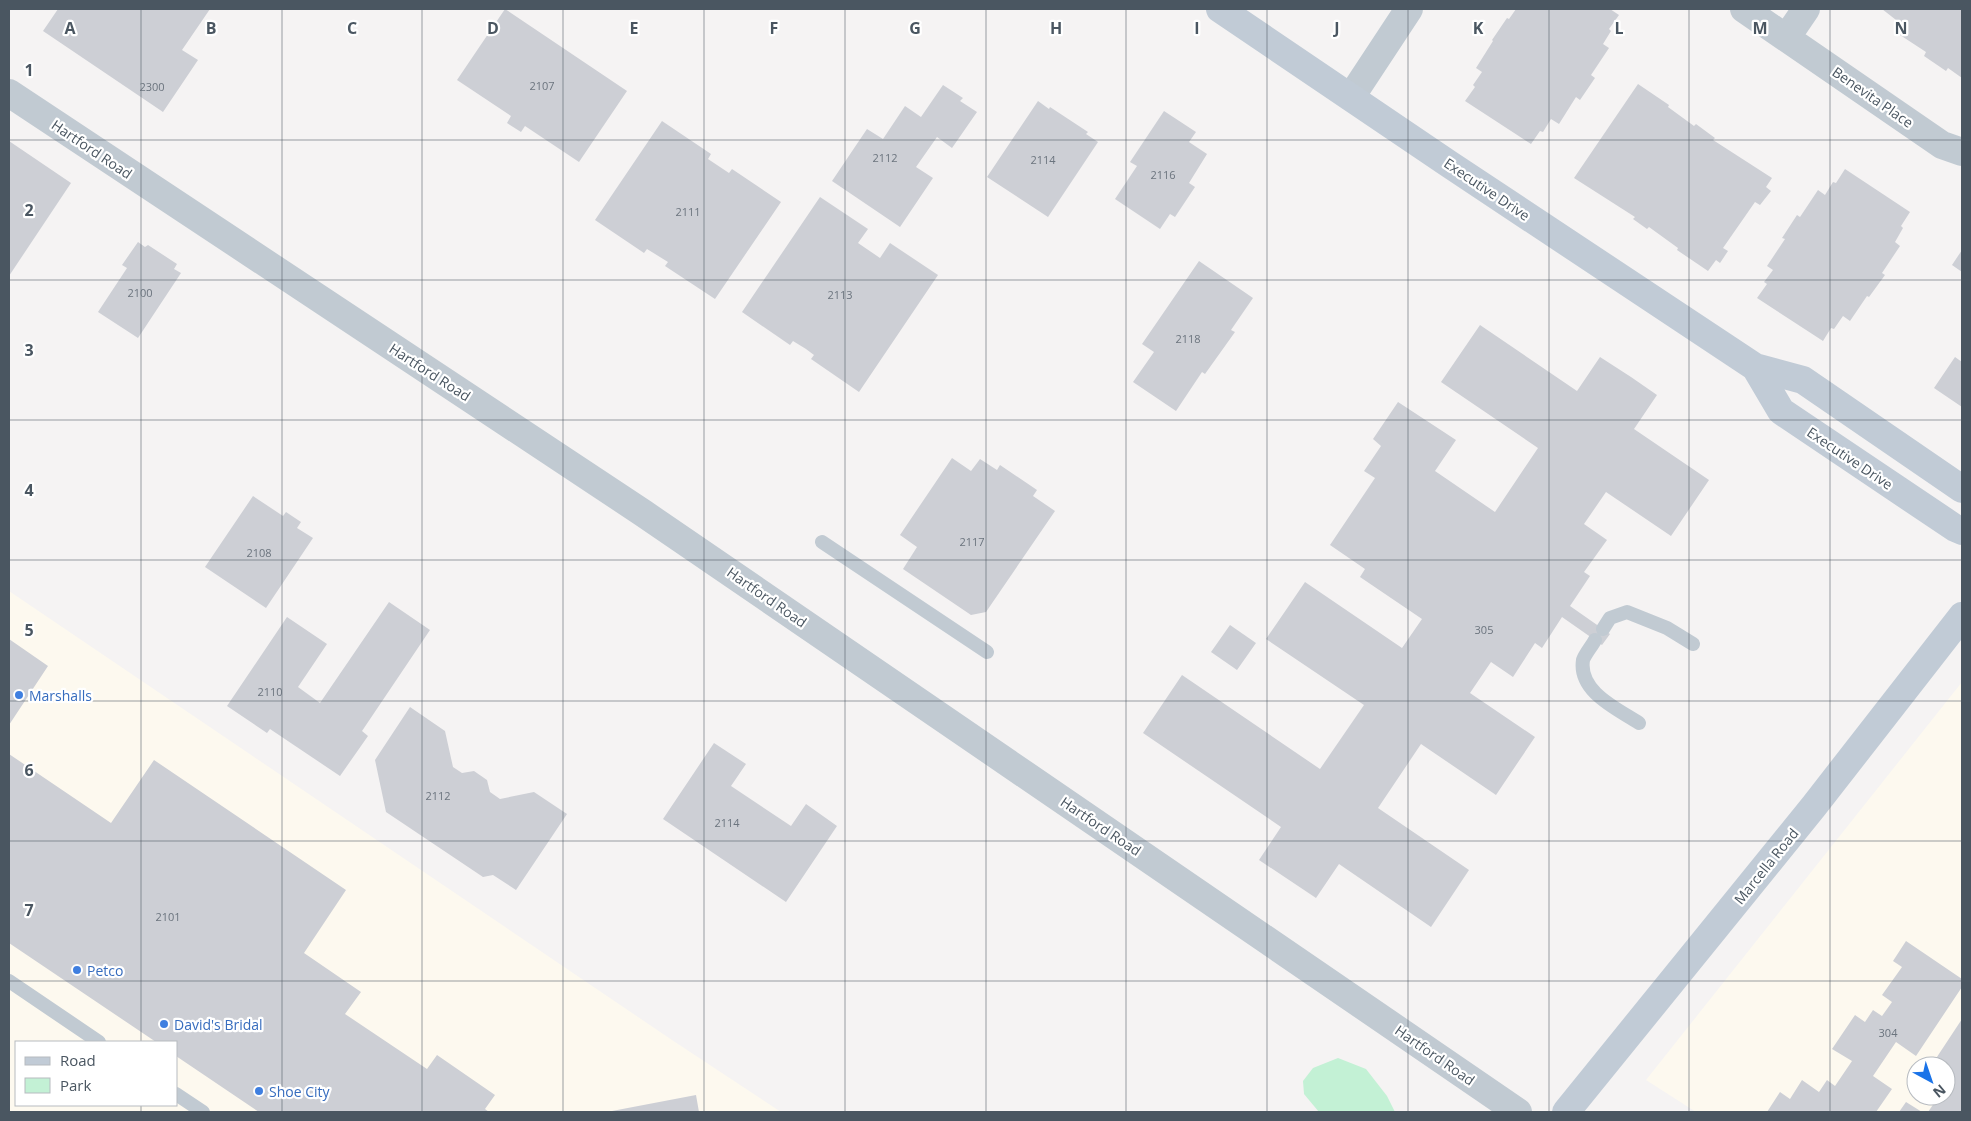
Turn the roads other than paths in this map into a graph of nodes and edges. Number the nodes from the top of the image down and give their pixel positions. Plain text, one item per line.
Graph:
1 (1220, 9) edge
2 (1409, 9) edge
3 (1744, 9) edge
4 (1806, 9) edge
5 (1787, 37) junction
6 (9, 93) edge
7 (1351, 96) junction
8 (1962, 152) edge
9 (1755, 367) junction
10 (1962, 488) edge
11 (1962, 531) edge
12 (822, 542) dead end
13 (1962, 616) edge
14 (1693, 644) dead end
15 (987, 652) dead end
16 (1639, 723) dead end
17 (9, 981) edge
18 (98, 1041) edge
19 (178, 1095) edge
20 (203, 1112) edge
21 (1518, 1112) edge
22 (1566, 1112) edge

1 - 7 street, Executive Drive
2 - 7 street
3 - 5 street, Benevita Place
4 - 5 street
5 - 8 street, Benevita Place
6 - 21 street, Hartford Road
7 - 9 street, Executive Drive
9 - 10 street, Executive Drive
9 - 11 street, Executive Drive
12 - 15 lane
13 - 22 street, Marcella Road
14 - 16 lane
17 - 18 lane
19 - 20 lane

